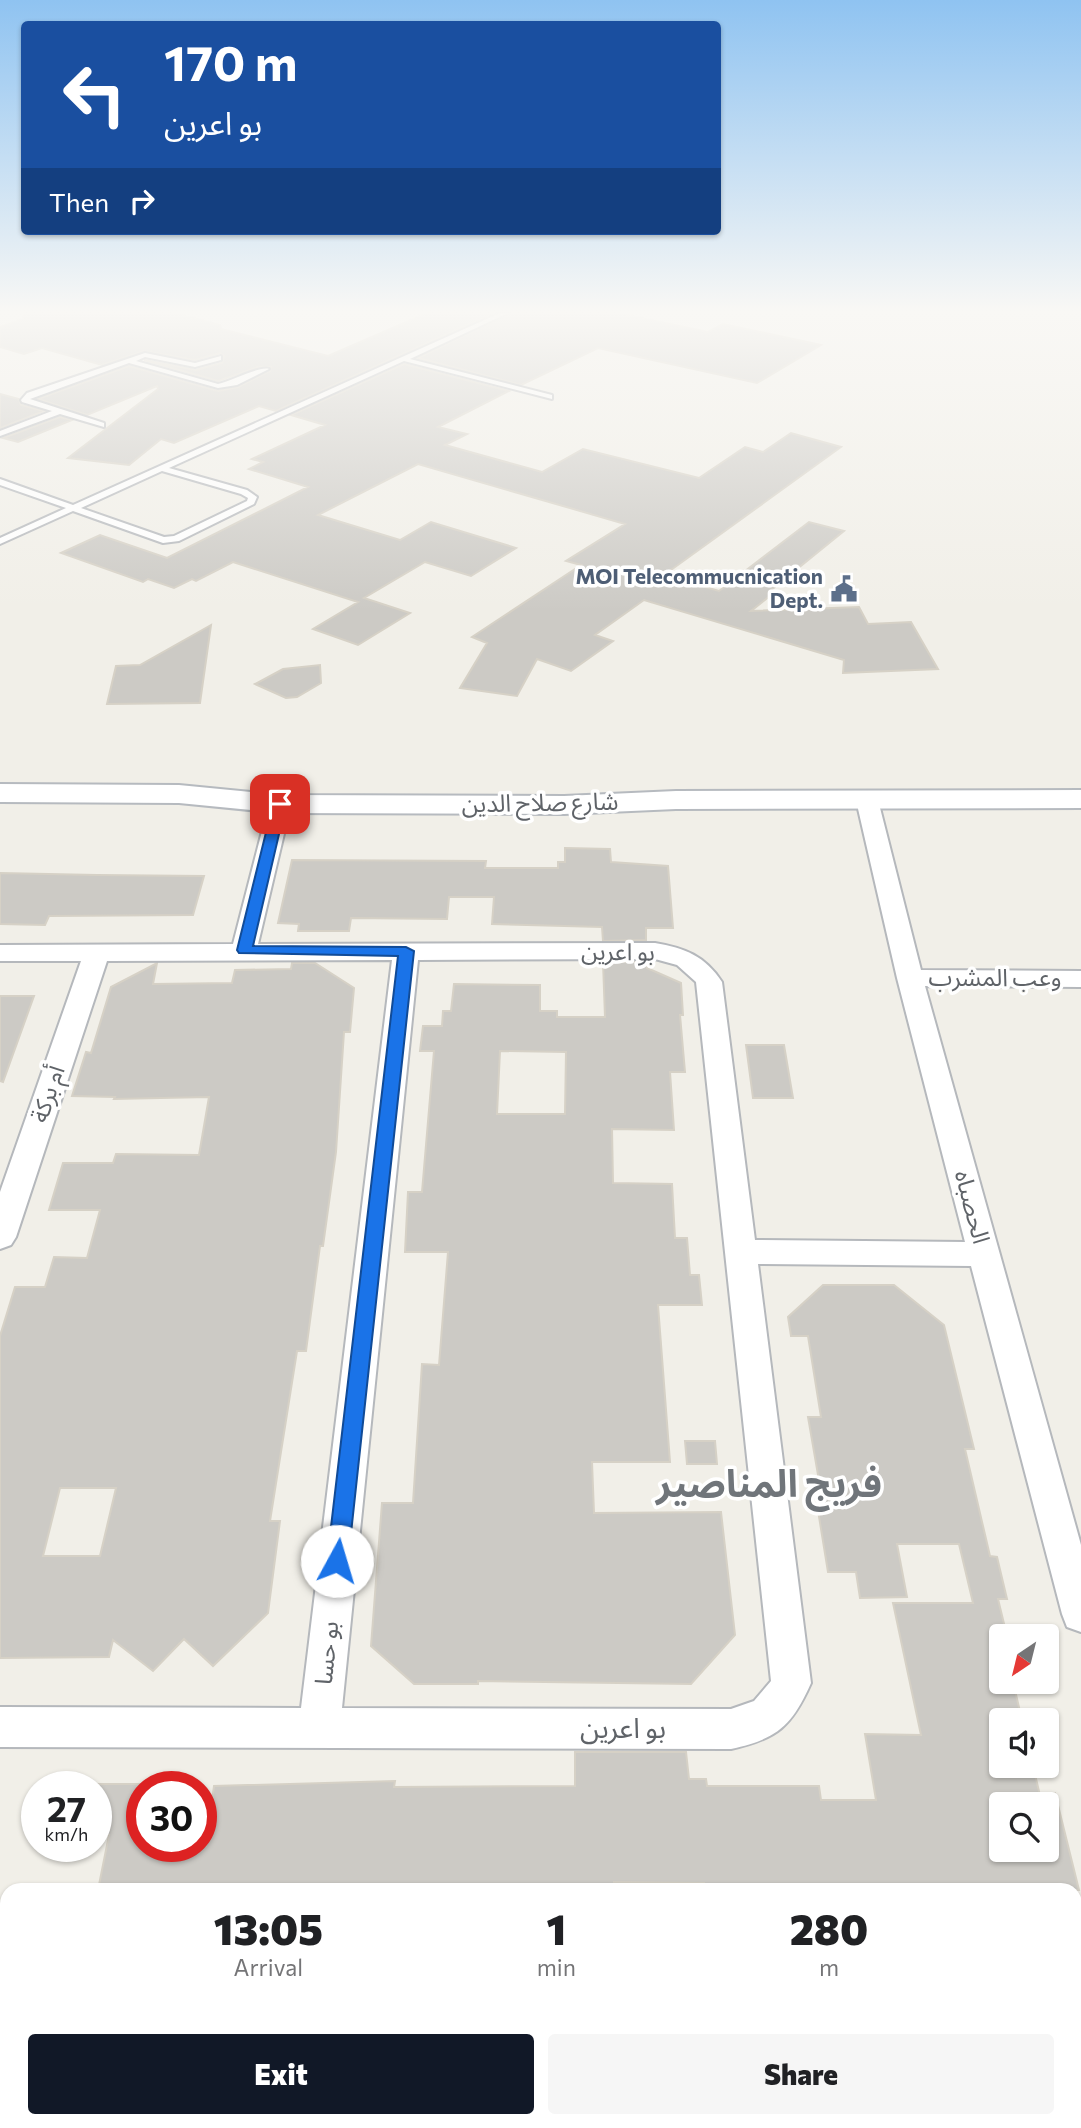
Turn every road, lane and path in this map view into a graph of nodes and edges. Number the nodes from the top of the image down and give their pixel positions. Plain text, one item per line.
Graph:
1 (58, 412) edge
2 (59, 412) edge
3 (287, 412) edge
4 (101, 425) dead end
5 (0, 434) edge
6 (164, 469) junction
7 (0, 482) edge
8 (75, 509) junction
9 (0, 541) edge
10 (0, 793) edge
11 (1081, 799) edge
12 (0, 804) edge
13 (869, 807) junction
14 (279, 808) junction
15 (1081, 816) edge
16 (244, 950) junction
17 (406, 951) junction
18 (97, 952) junction
19 (0, 953) edge
20 (910, 978) junction
21 (1081, 979) edge
22 (0, 1237) edge
23 (741, 1252) junction
24 (985, 1254) junction
25 (1081, 1614) edge
26 (0, 1727) edge
27 (319, 1728) junction

1 - 5 lane
2 - 4 lane
3 - 6 lane
6 - 8 lane
6 - 8 lane
7 - 8 lane
8 - 9 lane
10 - 14 street, شارع صلاح الدين
11 - 13 street, شارع صلاح الدين
12 - 14 street, شارع صلاح الدين
13 - 14 street, شارع صلاح الدين
13 - 15 street, شارع صلاح الدين
13 - 20 street, الحصباه
14 - 16 street
16 - 17 street, بو اعرين
16 - 18 street, بو اعرين
17 - 23 street, بو اعرين
17 - 27 street, بو حسا
18 - 19 street, بو اعرين
18 - 22 street, أم بركة
20 - 21 street, وعب المشرب
20 - 24 street, الحصباه
23 - 24 street
23 - 27 street, بو اعرين
24 - 25 street, الحصباه
26 - 27 street, بو اعرين

